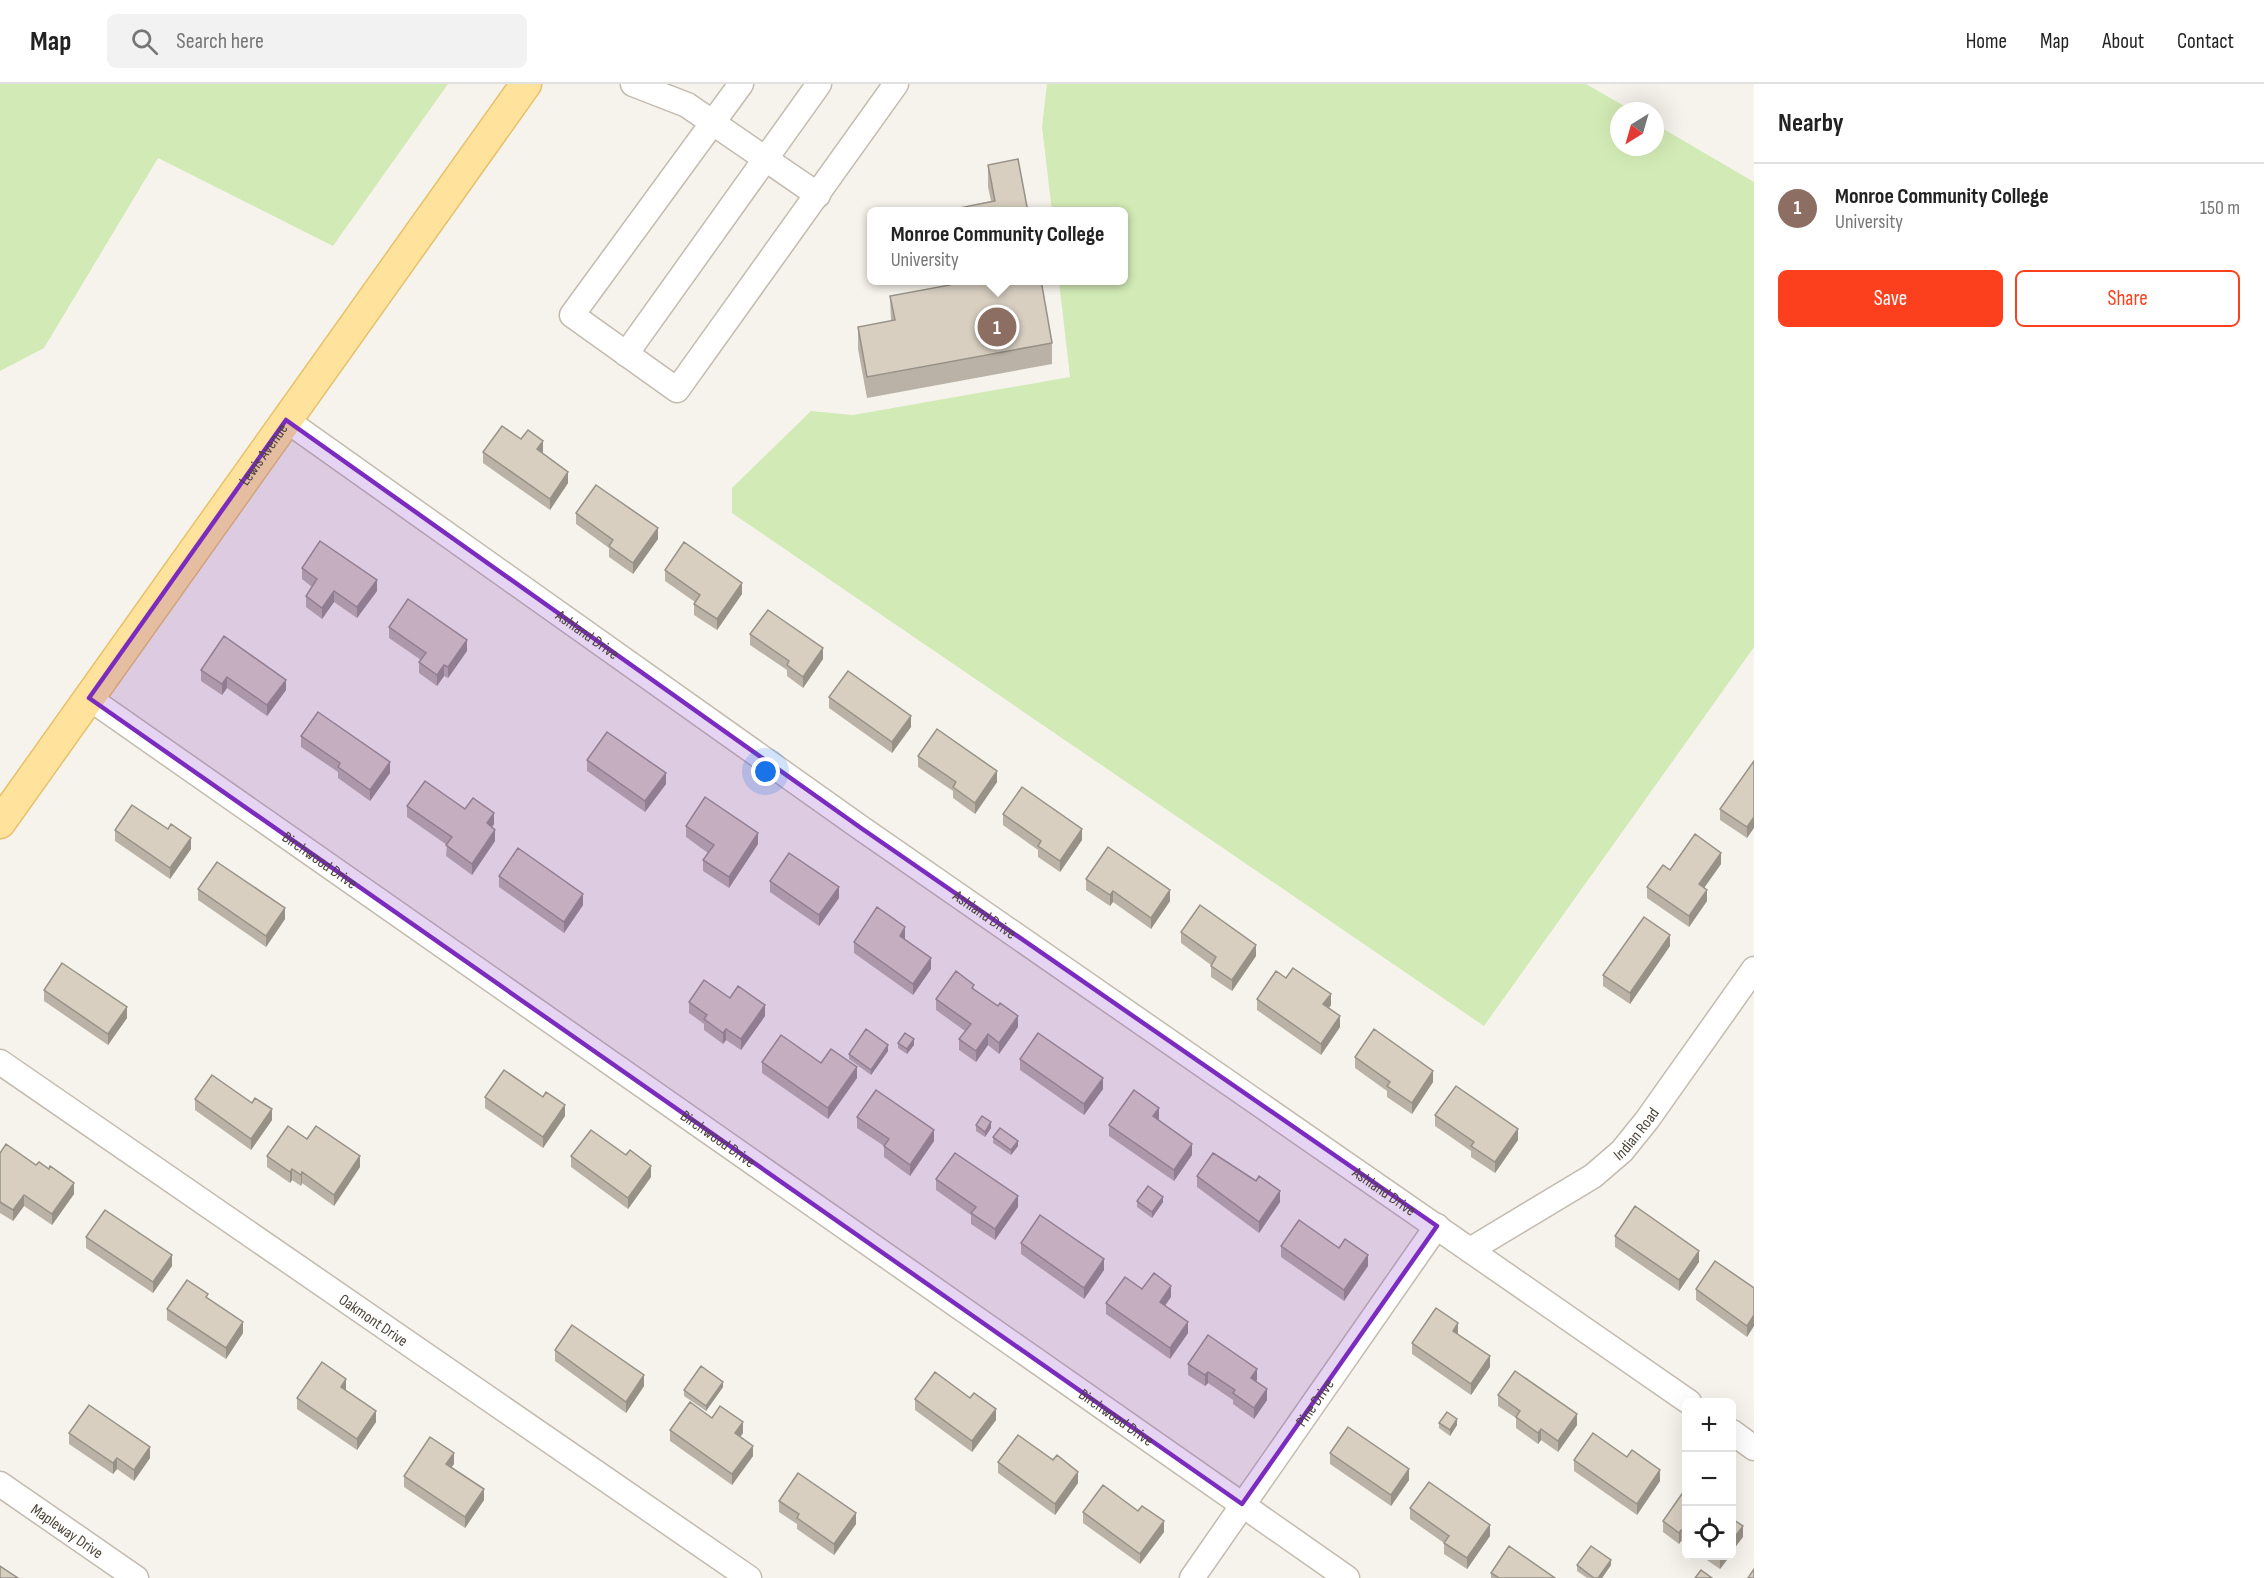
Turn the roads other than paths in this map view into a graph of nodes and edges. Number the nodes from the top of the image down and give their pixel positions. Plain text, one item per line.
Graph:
1 (526, 84) edge
2 (633, 84) edge
3 (671, 84) edge
4 (741, 84) edge
5 (819, 84) edge
6 (896, 84) edge
7 (687, 105) junction
8 (713, 123) junction
9 (766, 161) junction
10 (818, 195) junction
11 (626, 354) junction
12 (286, 420) junction
13 (89, 698) junction
14 (0, 823) edge
15 (1754, 969) edge
16 (0, 1062) edge
17 (1437, 1226) junction
18 (1470, 1250) junction
19 (1683, 1398) edge
20 (1736, 1435) edge
21 (1754, 1448) edge
22 (0, 1484) edge
23 (1242, 1504) junction
24 (136, 1578) edge
25 (749, 1578) edge
26 (1192, 1578) edge
27 (1347, 1578) edge

1 - 12 main road, Lewis Avenue
2 - 7 street
3 - 7 street
4 - 8 street
5 - 9 street
6 - 10 street
7 - 8 street
8 - 9 street
8 - 11 street
9 - 10 street
9 - 11 street
10 - 11 street
12 - 13 main road, Lewis Avenue
12 - 17 street, Ashland Drive
13 - 14 main road, Lewis Avenue
13 - 23 street, Birchwood Drive
15 - 18 street, Indian Road
16 - 25 street, Oakmont Drive
17 - 18 street, Ashland Drive
17 - 23 street, Pine Drive
18 - 19 street, Ashland Drive
20 - 21 street
22 - 24 street, Mapleway Drive
23 - 26 street, Pine Drive
23 - 27 street, Birchwood Drive

